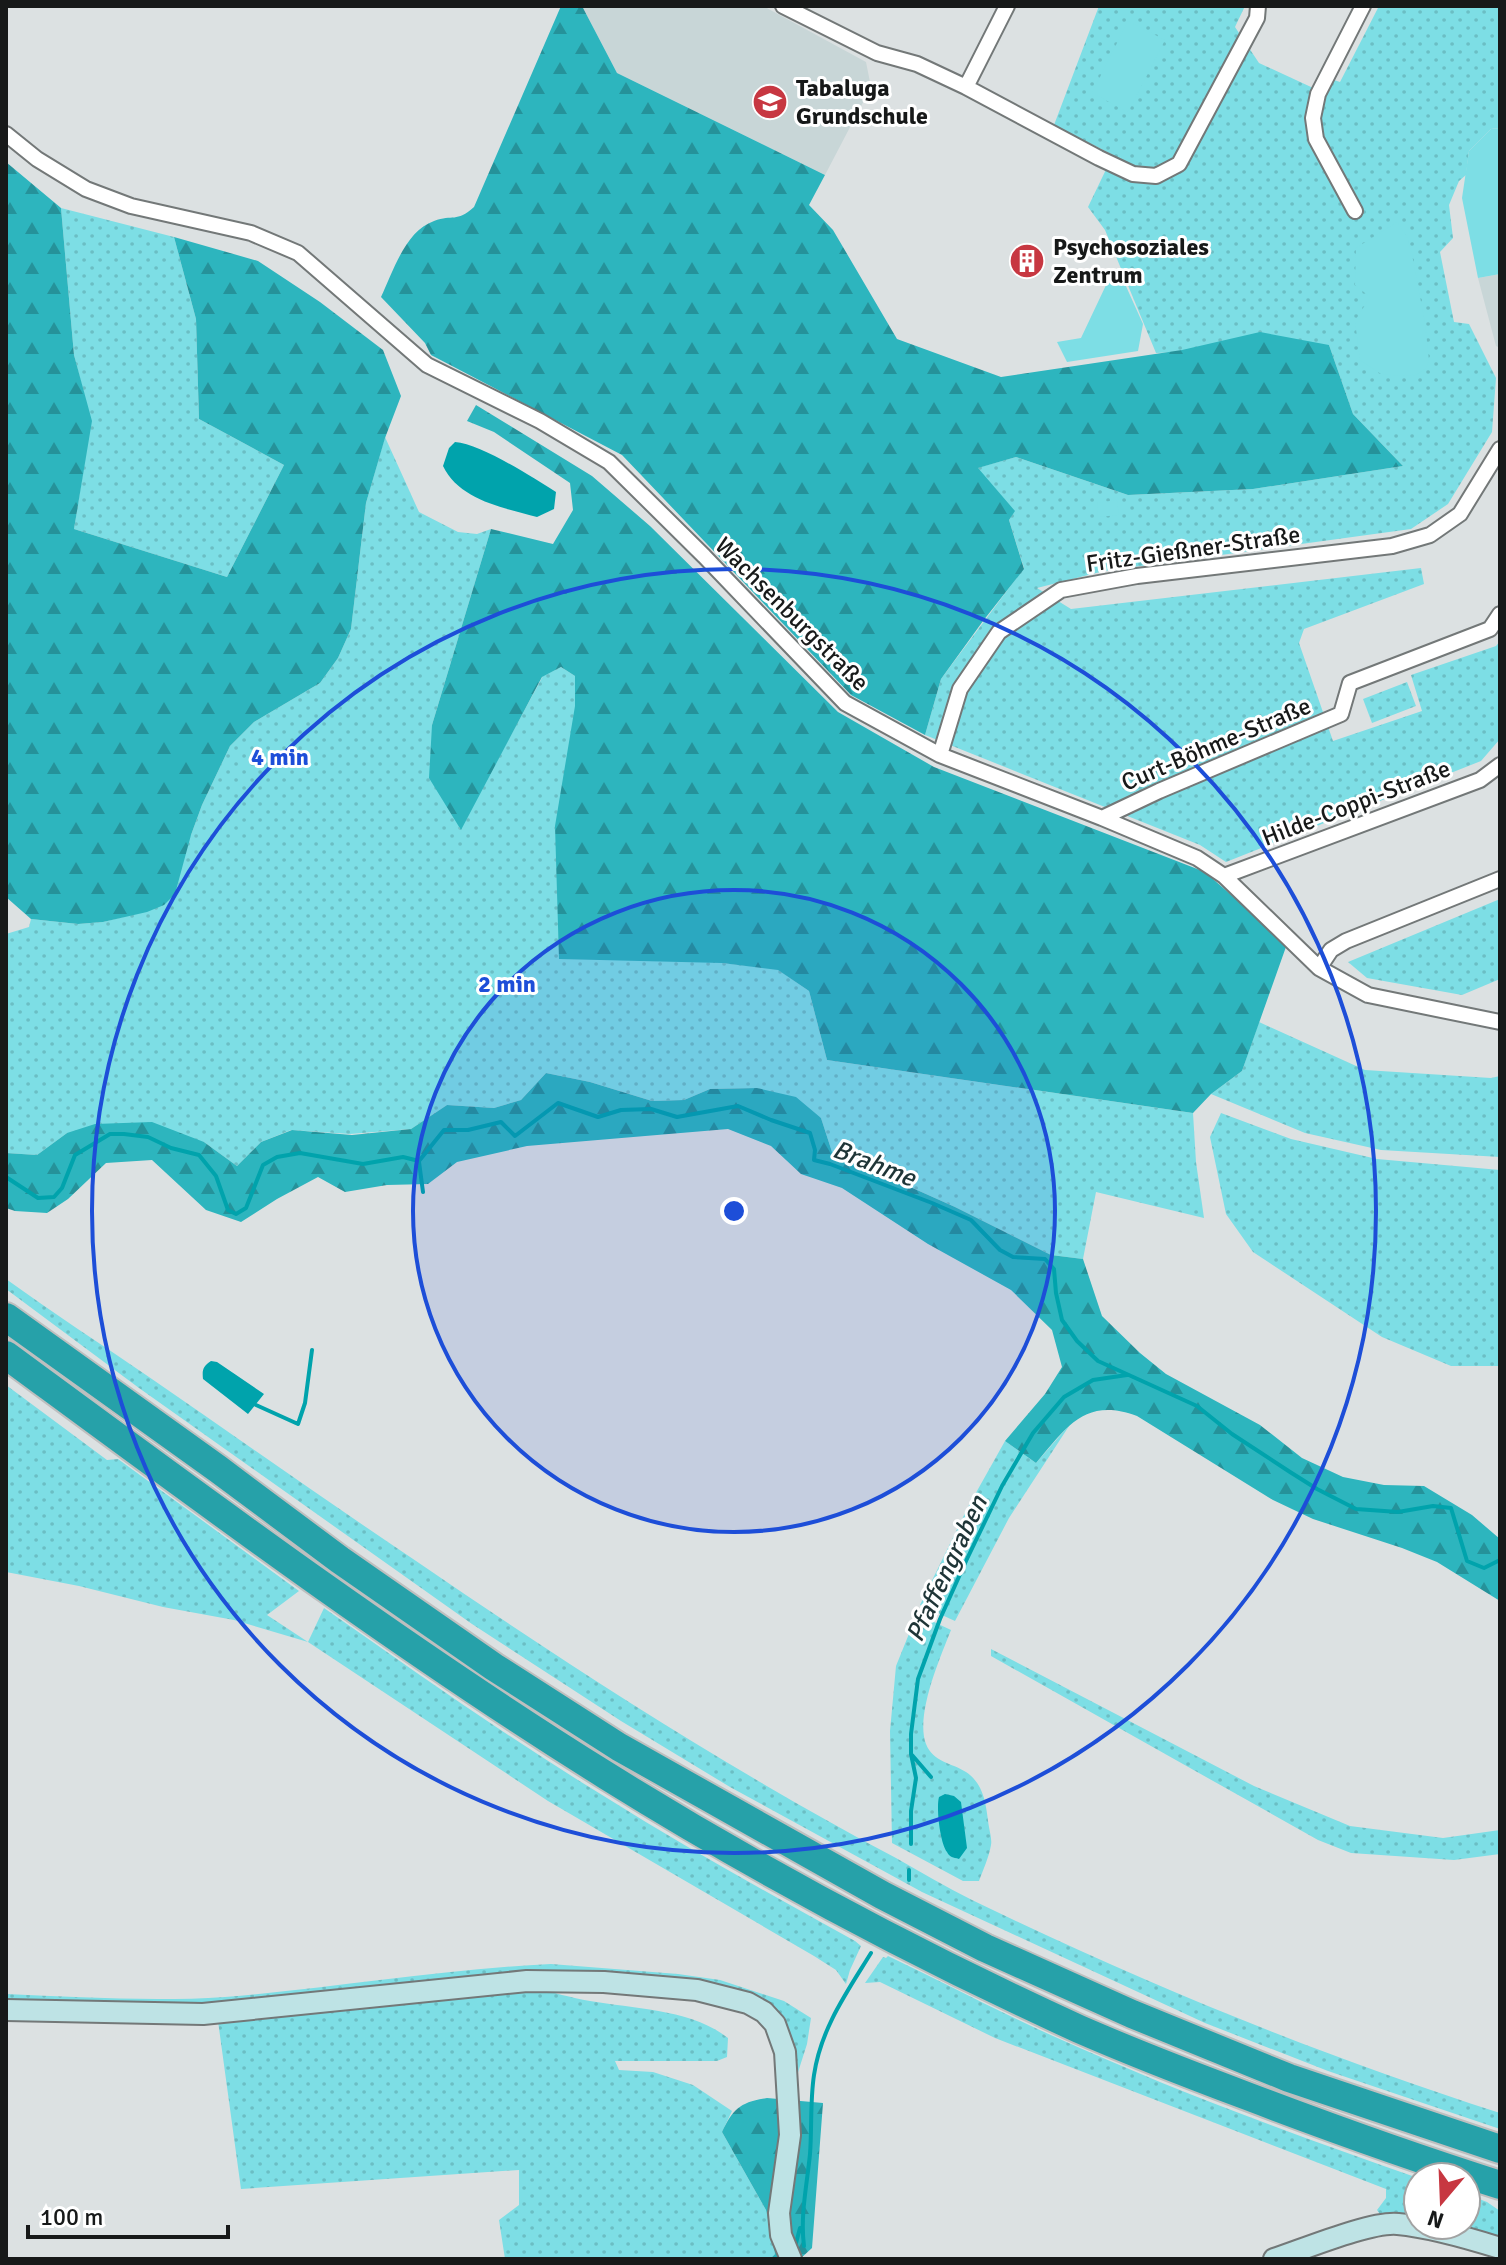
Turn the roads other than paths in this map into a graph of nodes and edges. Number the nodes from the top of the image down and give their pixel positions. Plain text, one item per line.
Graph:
1 (783, 6) edge
2 (1007, 6) edge
3 (1258, 6) edge
4 (1363, 6) edge
5 (966, 87) junction
6 (6, 134) edge
7 (1355, 211) dead end
8 (1500, 449) edge
9 (1500, 614) edge
10 (940, 755) junction
11 (1500, 765) edge
12 (1102, 818) junction
13 (1224, 876) junction
14 (1500, 879) edge
15 (1319, 968) junction
16 (1500, 1022) edge
17 (6, 1317) edge
18 (6, 1355) edge
19 (6, 2010) edge
20 (1500, 2149) edge
21 (1500, 2185) edge
22 (1500, 2248) edge
23 (791, 2259) edge
24 (1274, 2259) edge

1 - 5 street
2 - 5 street
3 - 5 street
4 - 7 street
6 - 10 street, Wachsenburgstraße
8 - 10 street, Fritz-Gießner-Straße
9 - 12 street, Curt-Böhme-Straße
10 - 12 street, Wachsenburgstraße
11 - 13 street, Hilde-Coppi-Straße
12 - 13 street, Wachsenburgstraße
13 - 15 street, Wachsenburgstraße
14 - 15 street
15 - 16 street, Wachsenburgstraße
17 - 20 highway
18 - 21 highway
19 - 23 street
22 - 24 street

